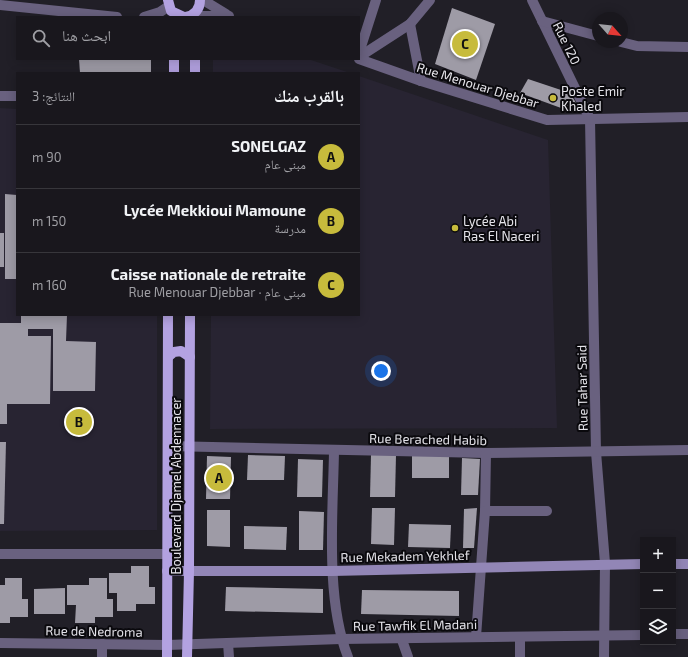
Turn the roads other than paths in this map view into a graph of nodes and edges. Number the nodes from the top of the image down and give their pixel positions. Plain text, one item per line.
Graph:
1 (376, 0) edge
2 (430, 0) edge
3 (532, 0) edge
4 (26, 4) edge
5 (0, 5) edge
6 (170, 9) edge
7 (195, 11) edge
8 (110, 16) edge
9 (147, 16) edge
10 (231, 16) edge
11 (542, 21) junction
12 (410, 24) junction
13 (592, 34) edge
14 (628, 44) edge
15 (688, 47) edge
16 (360, 50) edge
17 (360, 57) edge
18 (360, 58) edge
19 (174, 60) edge
20 (195, 60) edge
21 (174, 72) edge
22 (195, 72) edge
23 (421, 81) junction
24 (0, 96) edge
25 (16, 96) edge
26 (688, 117) edge
27 (590, 119) junction
28 (168, 316) edge
29 (190, 316) edge
30 (168, 357) junction
31 (190, 357) junction
32 (168, 446) junction
33 (189, 446) junction
34 (688, 450) edge
35 (334, 451) junction
36 (596, 452) junction
37 (486, 453) junction
38 (485, 511) junction
39 (547, 511) dead end
40 (0, 554) edge
41 (167, 554) junction
42 (604, 563) junction
43 (640, 564) edge
44 (676, 564) edge
45 (688, 564) edge
46 (481, 568) junction
47 (167, 571) junction
48 (332, 571) junction
49 (189, 572) junction
50 (676, 634) edge
51 (688, 634) edge
52 (640, 635) edge
53 (603, 636) junction
54 (476, 637) junction
55 (520, 638) junction
56 (341, 639) junction
57 (402, 640) junction
58 (0, 643) edge
59 (228, 643) junction
60 (102, 644) junction
61 (187, 644) junction
62 (167, 645) junction
63 (102, 657) edge
64 (167, 657) edge
65 (187, 657) edge
66 (229, 657) edge
67 (348, 657) edge
68 (408, 657) edge
69 (520, 657) edge
70 (604, 657) edge

1 - 16 street
2 - 12 street
3 - 11 street, Rue 120
4 - 5 street
4 - 8 street
6 - 7 main road
6 - 9 street
7 - 10 street
7 - 10 street
11 - 13 street
11 - 27 street, Rue 120
12 - 17 street
12 - 23 street
14 - 15 street
18 - 23 street, Rue Menouar Djebbar
19 - 21 main road
20 - 22 main road
23 - 27 street, Rue Menouar Djebbar
24 - 25 street
26 - 27 street, Rue Menouar Djebbar
27 - 36 street, Rue Tahar Said
28 - 30 main road, Boulevard Djamel Abdennacer
29 - 31 main road, Boulevard Djamel Abdennacer
30 - 31 main road
30 - 32 main road, Boulevard Djamel Abdennacer
31 - 33 main road, Boulevard Djamel Abdennacer
32 - 33 street, Rue Berached Habib
32 - 41 main road, Boulevard Djamel Abdennacer
33 - 35 street, Rue Berached Habib
33 - 49 main road, Boulevard Djamel Abdennacer
34 - 36 street, Rue Berached Habib
35 - 37 street, Rue Berached Habib
35 - 48 street
36 - 37 street, Rue Berached Habib
36 - 42 street, Rue Tahar Said
37 - 38 street
38 - 39 street
38 - 46 street
40 - 41 street
41 - 47 main road, Boulevard Djamel Abdennacer
42 - 43 main road, Rue Mekadem Yekhlef
42 - 46 main road, Rue Mekadem Yekhlef
42 - 53 street, Rue Tahar Said
44 - 45 main road
46 - 48 main road, Rue Mekadem Yekhlef
46 - 54 street
47 - 49 main road, Rue Mekadem Yekhlef
47 - 62 main road, Boulevard Djamel Abdennacer
48 - 49 main road, Rue Mekadem Yekhlef
48 - 56 street
49 - 61 main road, Boulevard Djamel Abdennacer
50 - 51 street
52 - 53 street, Rue Tawfik El Madani
53 - 55 street, Rue Tawfik El Madani
53 - 70 street, Rue Tahar Said
54 - 55 street, Rue Tawfik El Madani
54 - 57 street, Rue Tawfik El Madani
55 - 69 street
56 - 57 street, Rue Tawfik El Madani
56 - 59 street, Rue Tawfik El Madani
56 - 67 street
57 - 68 street
58 - 60 street, Rue de Nedroma
59 - 61 street, Rue Tawfik El Madani
59 - 66 street
60 - 62 street, Rue de Nedroma
60 - 63 street
61 - 62 street, Rue de Nedroma
61 - 65 main road, Boulevard Djamel Abdennacer
62 - 64 main road, Boulevard Djamel Abdennacer

